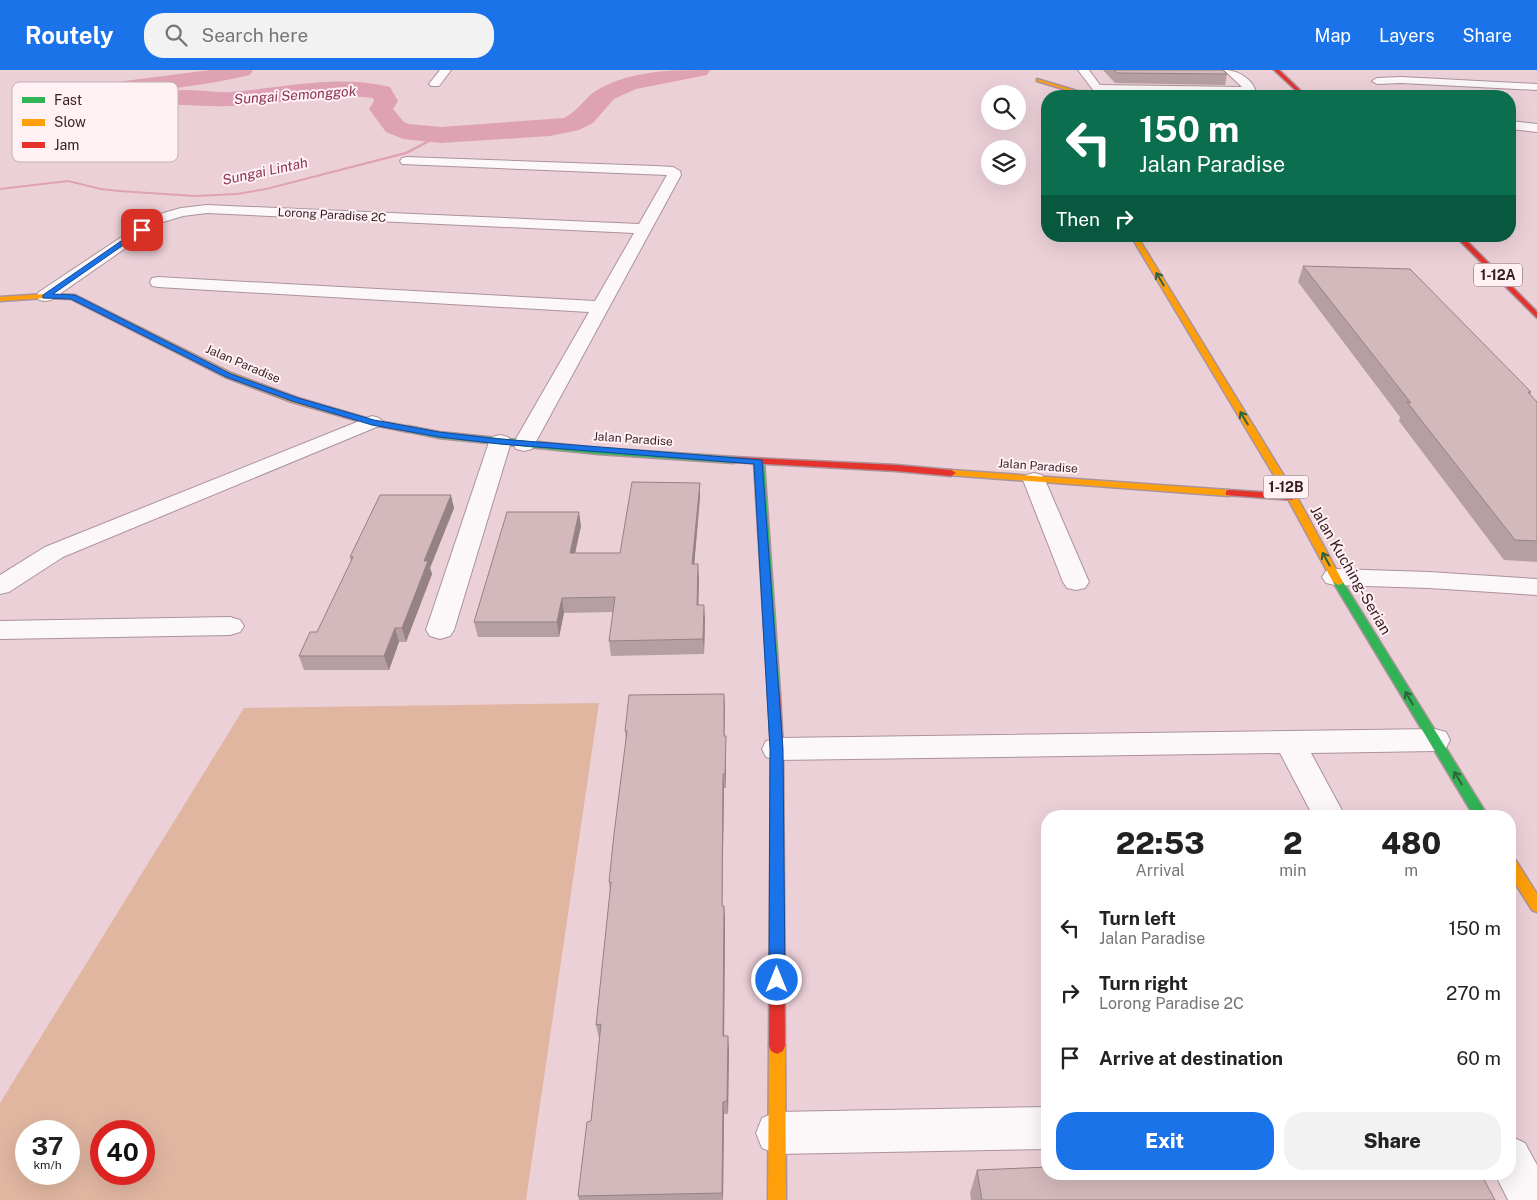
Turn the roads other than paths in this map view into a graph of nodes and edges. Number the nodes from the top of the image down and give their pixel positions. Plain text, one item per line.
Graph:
1 (446, 70) edge
2 (1032, 70) edge
3 (1083, 70) edge
4 (1229, 70) edge
5 (1271, 70) edge
6 (1276, 70) edge
7 (1039, 80) junction
8 (1286, 80) junction
9 (435, 84) dead end
10 (1537, 87) edge
11 (1046, 90) edge
12 (1071, 90) edge
13 (1099, 90) edge
14 (1244, 90) edge
15 (1297, 90) edge
16 (1390, 90) edge
17 (1516, 120) edge
18 (1537, 122) edge
19 (1516, 126) edge
20 (1537, 128) edge
21 (407, 161) dead end
22 (644, 229) junction
23 (1138, 242) edge
24 (1464, 242) edge
25 (158, 282) dead end
26 (45, 296) junction
27 (0, 299) edge
28 (600, 307) junction
29 (1537, 316) edge
30 (372, 422) junction
31 (512, 443) junction
32 (759, 462) junction
33 (1034, 480) junction
34 (1292, 497) junction
35 (1335, 577) junction
36 (1076, 582) dead end
37 (0, 586) edge
38 (1537, 587) edge
39 (230, 626) dead end
40 (0, 630) edge
41 (440, 630) dead end
42 (1435, 740) junction
43 (1290, 743) junction
44 (777, 749) junction
45 (1326, 810) edge
46 (1477, 810) edge
47 (1516, 861) edge
48 (1530, 872) dead end
49 (1516, 873) edge
50 (1537, 906) edge
51 (1041, 1128) edge
52 (777, 1133) junction
53 (1516, 1169) edge
54 (777, 1200) edge
55 (1532, 1200) edge

1 - 9 street
2 - 7 main road
3 - 13 street
4 - 14 street
5 - 8 street
6 - 8 main road
7 - 11 main road
7 - 12 main road
8 - 15 main road
10 - 16 street
17 - 18 street
19 - 20 street
21 - 22 street
22 - 26 street, Lorong Paradise 2C
22 - 28 street
34 -> 23 main road, Jalan Kuching-Serian / 1-12B
24 - 29 main road, 1-12A
25 - 28 street
26 - 27 main road, Jalan Paradise
26 - 30 main road, Jalan Paradise
28 - 31 street
30 - 31 main road, Jalan Paradise
30 - 37 street
31 - 32 main road, Jalan Paradise
31 - 41 street
32 - 33 main road, Jalan Paradise
32 - 44 main road
33 - 34 main road, Jalan Paradise
33 - 36 street
35 -> 34 main road, Jalan Kuching-Serian / 1-12B
35 - 38 street
42 -> 35 main road, Jalan Kuching-Serian / 1-12B
39 - 40 street
42 - 43 street
46 -> 42 main road, Jalan Kuching-Serian / 1-12B
43 - 44 street
43 - 45 street
44 - 52 main road
47 - 48 main road
49 - 50 main road
51 - 52 street
52 - 54 main road
53 - 55 street

